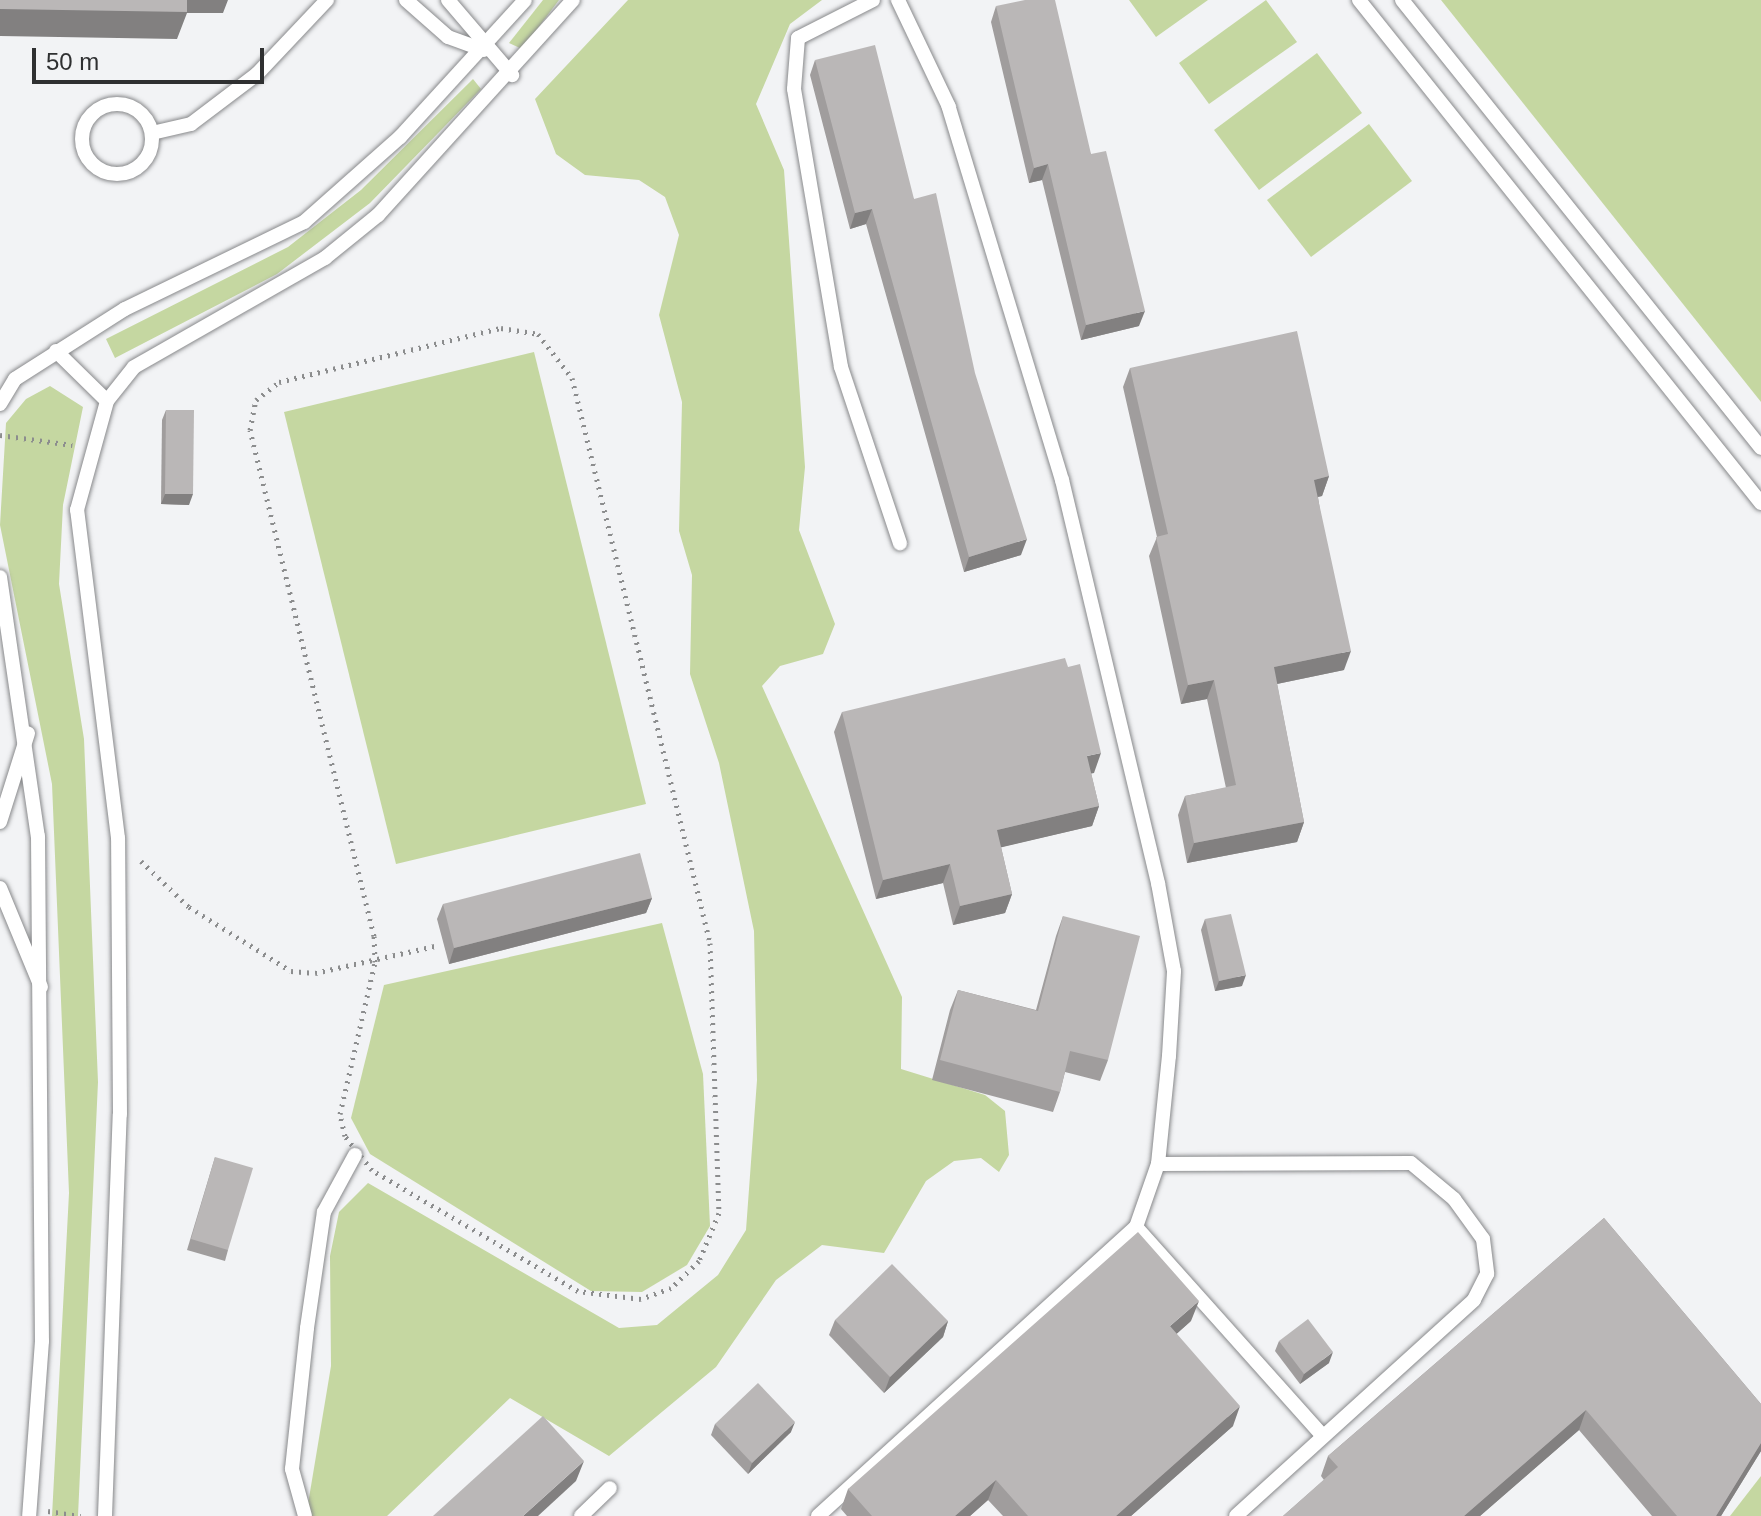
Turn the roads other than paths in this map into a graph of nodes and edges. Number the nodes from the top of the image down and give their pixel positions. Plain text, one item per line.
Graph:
1 (327, 0) edge
2 (406, 0) edge
3 (448, 0) edge
4 (525, 0) edge
5 (573, 0) edge
6 (873, 0) edge
7 (898, 0) edge
8 (1359, 0) edge
9 (1402, 0) edge
10 (484, 50) junction
11 (512, 75) junction
12 (152, 133) junction
13 (56, 351) junction
14 (107, 401) junction
15 (0, 404) edge
16 (1761, 448) edge
17 (1761, 503) edge
18 (900, 543) dead end
19 (0, 577) edge
20 (28, 732) junction
21 (0, 822) edge
22 (0, 888) edge
23 (42, 988) junction
24 (355, 1155) road end
25 (1158, 1164) junction
26 (1136, 1227) junction
27 (1323, 1436) junction
28 (610, 1488) dead end
29 (29, 1516) edge
30 (105, 1516) edge
31 (305, 1516) edge
32 (581, 1516) edge
33 (818, 1516) edge
34 (1236, 1516) edge

1 - 12 lane
2 - 10 lane
3 - 10 lane
4 - 10 lane
5 - 11 lane
6 - 18 lane
7 - 25 lane
8 - 17 lane
9 - 16 lane
10 - 11 lane
10 - 13 lane
11 - 14 lane
12 - 12 lane
13 - 14 lane
13 - 15 lane
14 - 30 lane
19 - 20 lane
20 - 21 lane
20 - 23 lane
22 - 23 lane
23 - 29 lane
24 - 31 lane
25 - 26 lane
25 - 27 lane
26 - 27 lane
26 - 33 lane
27 - 34 lane
28 - 32 lane

